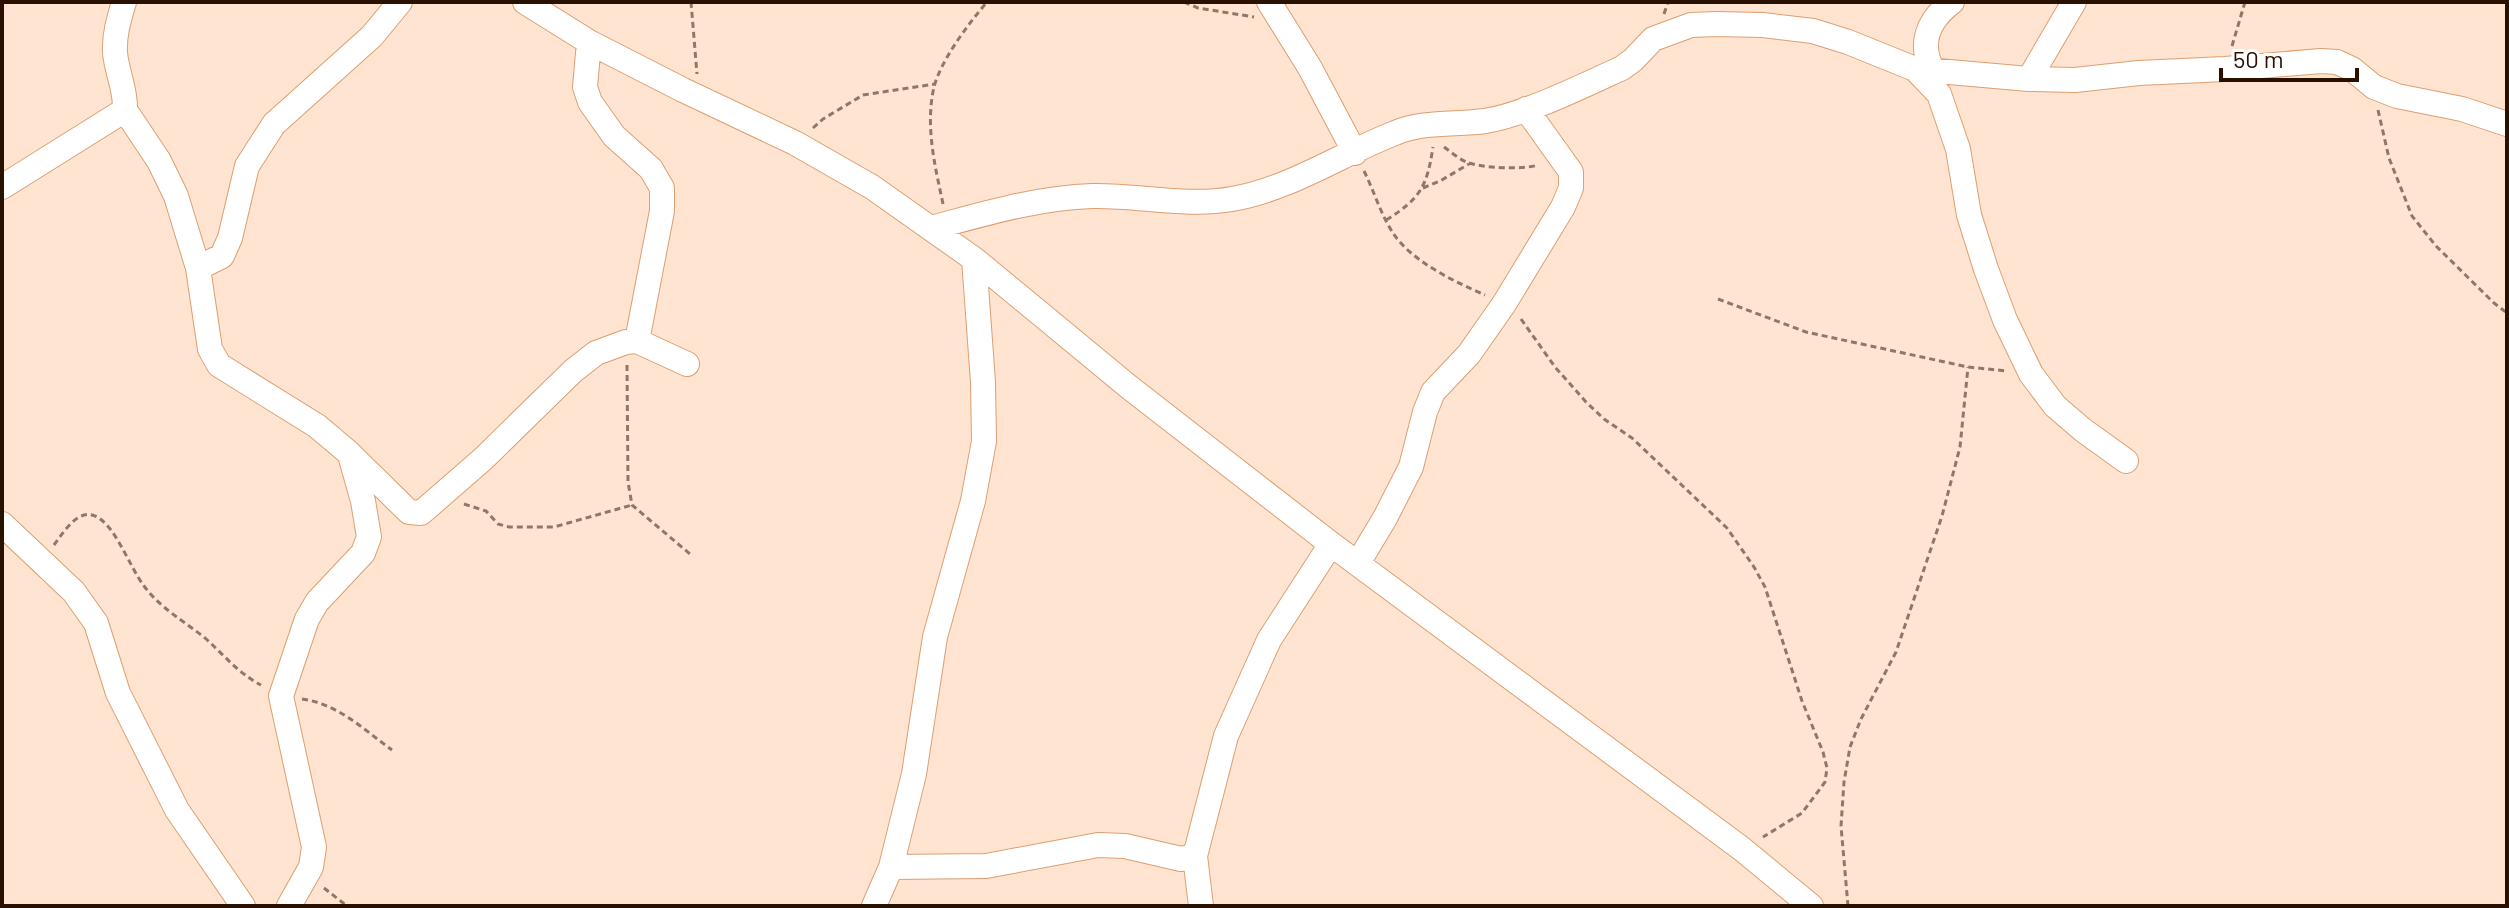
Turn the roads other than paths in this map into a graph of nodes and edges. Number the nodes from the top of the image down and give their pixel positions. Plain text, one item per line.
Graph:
1 (124, 2) edge
2 (400, 2) edge
3 (525, 2) edge
4 (1952, 2) edge
5 (2074, 2) edge
6 (1275, 12) edge
7 (589, 42) junction
8 (1924, 70) junction
9 (2029, 79) junction
10 (1526, 109) junction
11 (125, 110) junction
12 (2507, 124) edge
13 (1355, 153) junction
14 (2, 187) edge
15 (939, 226) junction
16 (974, 259) junction
17 (198, 268) junction
18 (631, 341) junction
19 (687, 364) dead end
20 (349, 453) junction
21 (2126, 461) dead end
22 (2, 524) edge
23 (1331, 544) junction
24 (1358, 563) junction
25 (1195, 856) junction
26 (891, 867) junction
27 (243, 906) edge
28 (289, 906) edge
29 (874, 906) edge
30 (1201, 906) edge
31 (1811, 906) edge

1 - 11 street
2 - 17 street
3 - 7 street
4 - 8 street
5 - 9 street
6 - 13 street
7 - 15 street
7 - 18 street
8 - 9 street
8 - 10 street
8 - 21 street
9 - 12 street
10 - 13 street
10 - 24 street
11 - 14 street
11 - 17 street
13 - 15 street
15 - 16 street
16 - 23 street
16 - 26 street
17 - 20 street
18 - 19 street
18 - 20 street
20 - 28 street
22 - 27 street
23 - 24 street
23 - 25 street
24 - 31 street
25 - 26 street
25 - 30 street
26 - 29 street

